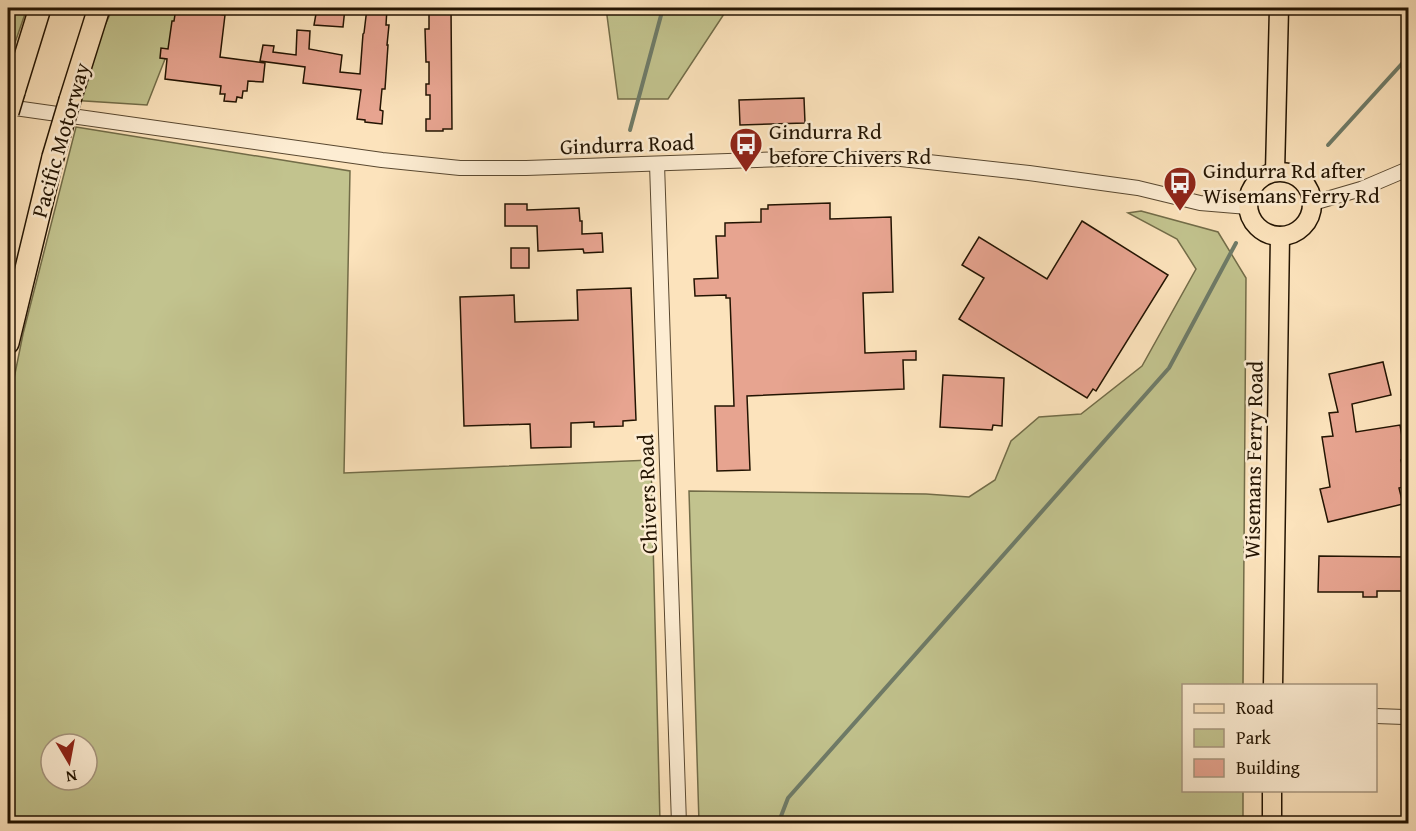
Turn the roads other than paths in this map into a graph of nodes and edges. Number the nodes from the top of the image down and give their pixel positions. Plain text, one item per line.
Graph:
1 (40, 8) edge
2 (99, 8) edge
3 (1279, 8) edge
4 (11, 100) edge
5 (8, 112) edge
6 (657, 164) junction
7 (1408, 169) edge
8 (1275, 172) junction
9 (1312, 203) junction
10 (1248, 207) junction
11 (1280, 236) junction
12 (8, 343) edge
13 (1273, 684) edge
14 (1377, 716) edge
15 (1404, 717) dead end
16 (1272, 792) edge
17 (679, 824) edge
18 (1272, 824) edge

1 - 4 highway
2 - 12 highway, Pacific Motorway, bridge
3 - 8 main road
4 - 5 highway, bridge
4 - 6 street, Gindurra Road
6 - 10 street, Gindurra Road
6 - 17 street, Chivers Road
7 - 9 street
8 - 9 main road
8 - 10 main road
9 - 11 main road
10 - 11 main road
11 - 13 main road, Wisemans Ferry Road
14 - 15 street
16 - 18 main road

